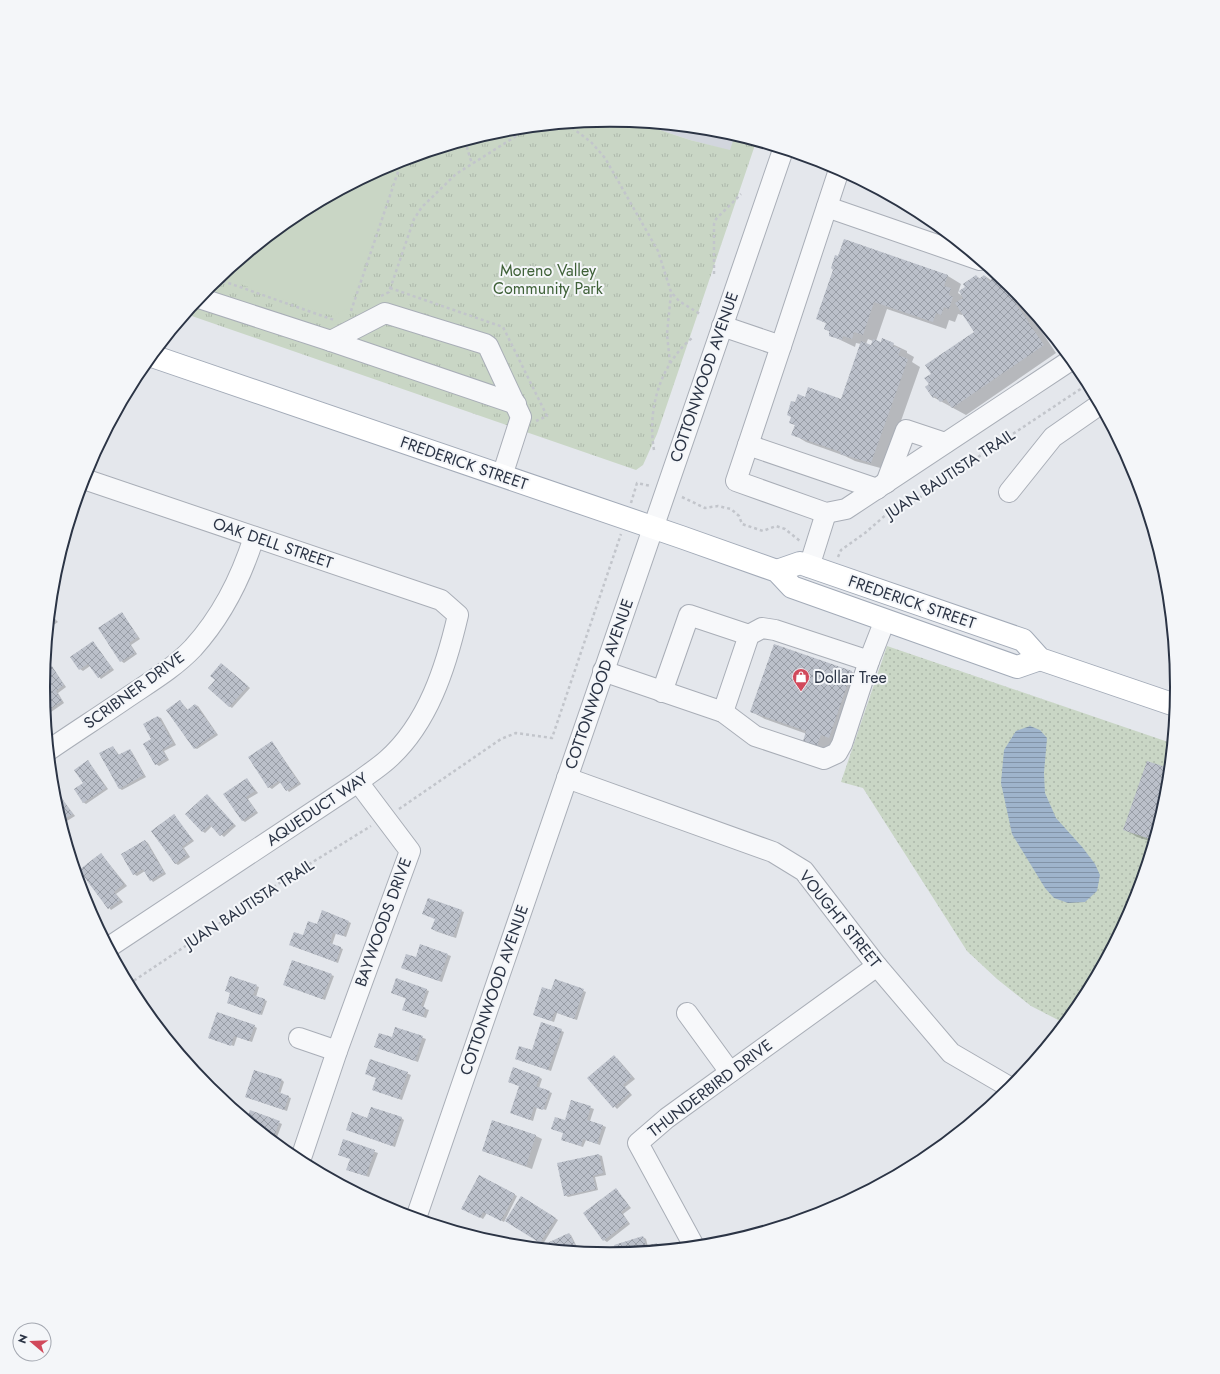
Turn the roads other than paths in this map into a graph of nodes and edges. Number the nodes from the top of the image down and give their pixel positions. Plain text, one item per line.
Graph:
1 (781, 154) edge
2 (837, 176) edge
3 (827, 207) junction
4 (966, 255) edge
5 (206, 300) edge
6 (722, 326) junction
7 (330, 341) junction
8 (781, 346) junction
9 (157, 358) edge
10 (1066, 363) edge
11 (516, 404) junction
12 (1095, 408) edge
13 (945, 443) junction
14 (748, 445) junction
15 (502, 476) junction
16 (90, 481) edge
17 (882, 486) junction
18 (1009, 492) dead end
19 (826, 513) junction
20 (653, 528) junction
21 (254, 537) junction
22 (812, 557) junction
23 (777, 571) junction
24 (458, 615) joint
25 (885, 620) junction
26 (980, 625) junction
27 (750, 635) junction
28 (1040, 659) junction
29 (869, 661) junction
30 (603, 671) junction
31 (662, 692) junction
32 (1170, 703) edge
33 (723, 712) junction
34 (54, 747) edge
35 (567, 778) junction
36 (358, 782) junction
37 (113, 944) edge
38 (877, 966) junction
39 (687, 1013) dead end
40 (299, 1038) dead end
41 (337, 1051) junction
42 (730, 1072) junction
43 (1005, 1084) edge
44 (302, 1155) edge
45 (418, 1212) edge
46 (691, 1241) edge

1 - 6 street, COTTONWOOD AVENUE
2 - 3 street
3 - 4 street
3 - 8 street
5 - 7 street
6 - 8 street
6 - 20 street, COTTONWOOD AVENUE
7 - 11 street
7 - 11 street
8 - 14 street
9 - 15 main road, FREDERICK STREET
10 - 13 street
11 - 15 street
12 - 18 street
13 - 17 street
13 - 17 street
14 - 17 street
14 - 19 street
15 - 20 main road, FREDERICK STREET
16 - 21 street, OAK DELL STREET
17 - 19 street
19 - 22 street
20 - 23 main road, FREDERICK STREET
20 - 30 street, COTTONWOOD AVENUE
21 - 24 street, OAK DELL STREET
21 - 34 street, SCRIBNER DRIVE
22 - 23 main road, FREDERICK STREET
22 - 26 main road, FREDERICK STREET
23 - 25 main road, FREDERICK STREET
24 - 36 street, AQUEDUCT WAY
25 - 26 main road
25 - 28 main road, FREDERICK STREET
25 - 29 street
26 - 28 main road, FREDERICK STREET
27 - 29 street
27 - 31 street
27 - 33 street
28 - 32 main road, FREDERICK STREET
29 - 33 street
30 - 31 street
30 - 35 street, COTTONWOOD AVENUE
31 - 33 street
35 - 38 street, VOUGHT STREET
35 - 45 street, COTTONWOOD AVENUE
36 - 37 street, AQUEDUCT WAY
36 - 41 street, BAYWOODS DRIVE
38 - 42 street, THUNDERBIRD DRIVE
38 - 43 street, VOUGHT STREET
39 - 42 street
40 - 41 street
41 - 44 street, BAYWOODS DRIVE
42 - 46 street, THUNDERBIRD DRIVE

